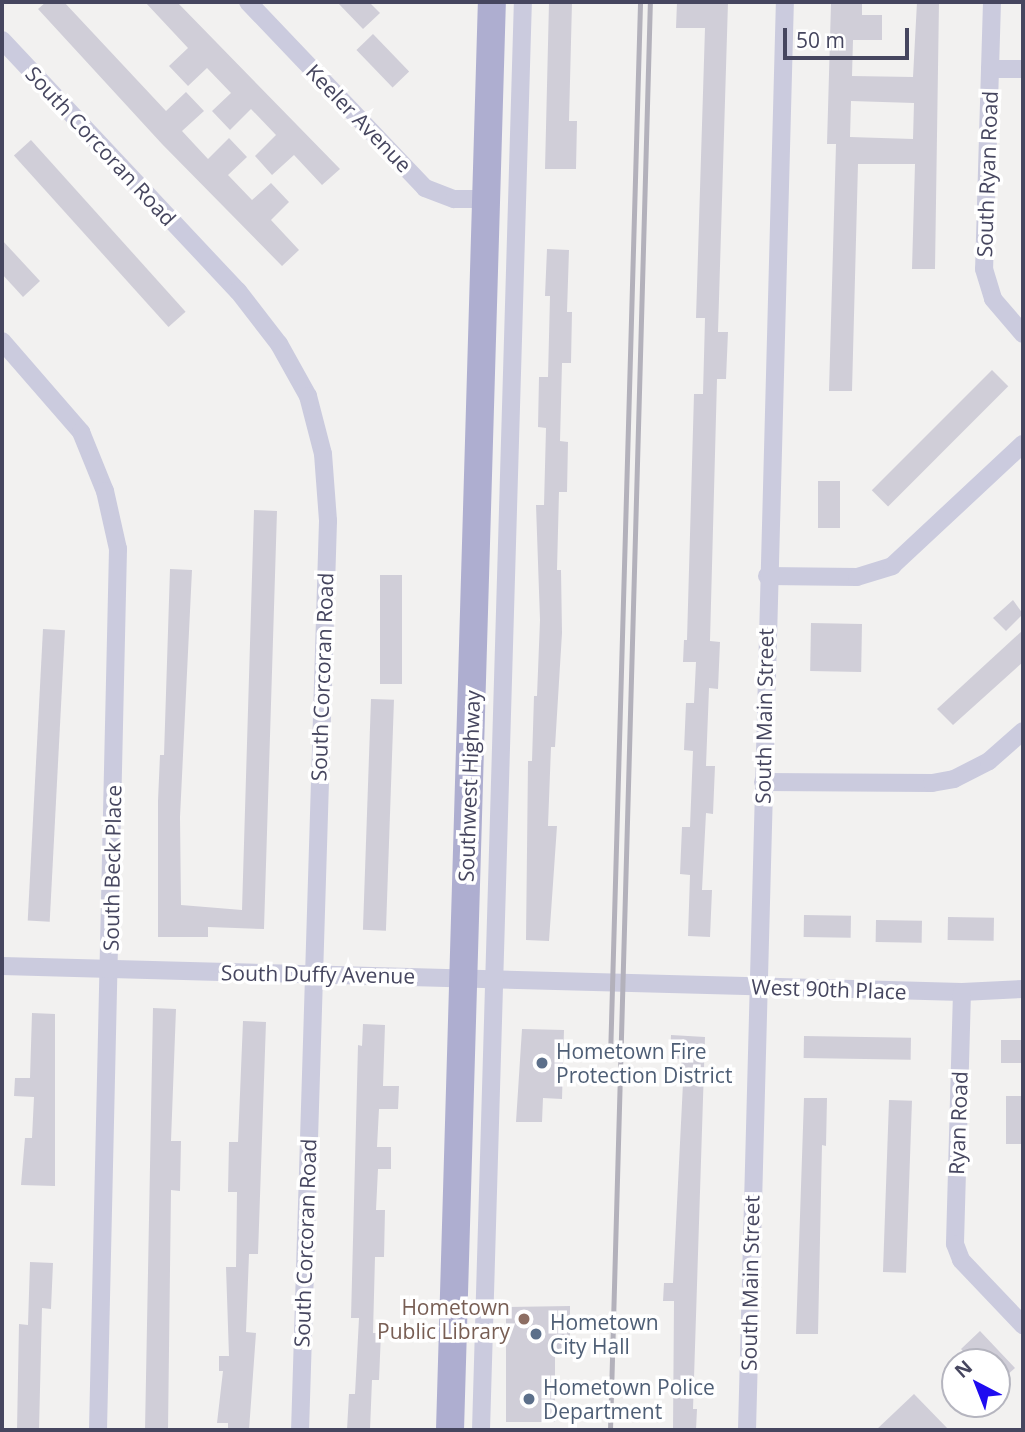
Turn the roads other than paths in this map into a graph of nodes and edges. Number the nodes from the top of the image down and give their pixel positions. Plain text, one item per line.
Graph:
1 (248, 2) edge
2 (492, 2) edge
3 (523, 2) edge
4 (785, 2) edge
5 (992, 2) edge
6 (2, 40) edge
7 (990, 69) junction
8 (1023, 69) edge
9 (489, 141) junction
10 (519, 142) junction
11 (487, 199) junction
12 (1023, 334) edge
13 (2, 341) edge
14 (1023, 444) edge
15 (768, 576) junction
16 (1023, 731) edge
17 (763, 782) junction
18 (2, 966) edge
19 (110, 970) junction
20 (312, 973) junction
21 (463, 977) junction
22 (496, 978) junction
23 (635, 982) joint
24 (755, 987) junction
25 (1023, 989) edge
26 (962, 992) junction
27 (1023, 1325) edge
28 (98, 1430) edge
29 (300, 1430) edge
30 (450, 1430) edge
31 (481, 1430) edge
32 (747, 1430) edge

1 - 11 street, Keeler Avenue
2 - 9 main road, Southwest Highway
3 - 10 street, Southwest Highway
4 - 15 street, South Main Street
5 - 7 street, South Ryan Road
6 - 20 street, South Corcoran Road
7 - 8 street
7 - 12 street, South Ryan Road
9 - 10 street
9 - 11 main road, Southwest Highway
10 - 22 street, Southwest Highway
11 - 21 main road, Southwest Highway
13 - 19 street, South Beck Place
14 - 15 street
15 - 17 street, South Main Street
16 - 17 street
17 - 24 street, South Main Street
18 - 19 street, South Duffy Avenue
19 - 20 street, South Duffy Avenue
19 - 28 street, South Beck Place
20 - 21 street, South Duffy Avenue
20 - 29 street, South Corcoran Road
21 - 22 street, South Duffy Avenue
21 - 30 main road, Southwest Highway
22 - 23 street, South Duffy Avenue
22 - 31 street, Southwest Highway
23 - 24 street, West 90th Place
24 - 26 street, West 90th Place
24 - 32 street, South Main Street
25 - 26 street, West 90th Place
26 - 27 street, Ryan Road

